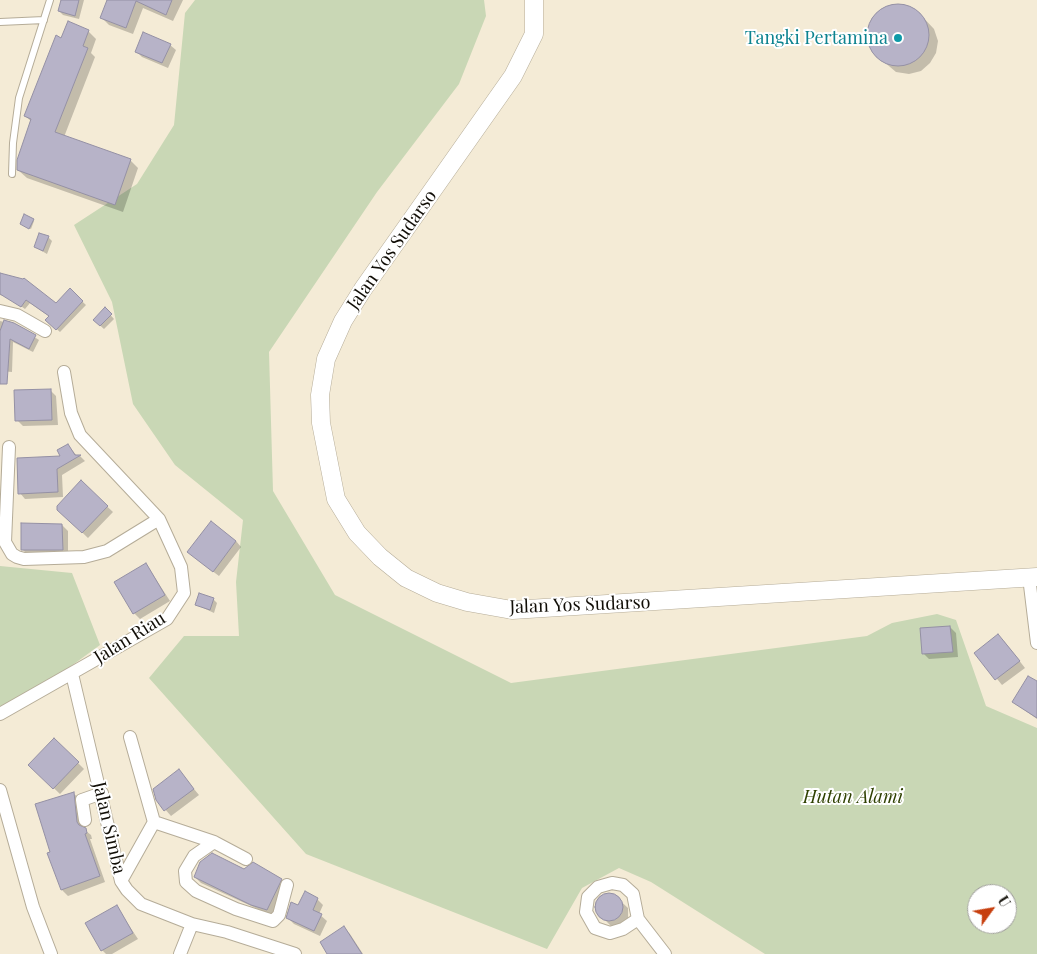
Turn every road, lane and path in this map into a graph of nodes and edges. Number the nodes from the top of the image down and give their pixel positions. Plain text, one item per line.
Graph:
1 (50, 0) edge
2 (534, 0) edge
3 (44, 20) junction
4 (0, 22) edge
5 (12, 174) dead end
6 (0, 311) edge
7 (45, 331) dead end
8 (64, 372) dead end
9 (9, 447) dead end
10 (159, 519) junction
11 (1033, 577) edge
12 (1037, 643) edge
13 (72, 674) junction
14 (0, 714) edge
15 (130, 737) dead end
16 (0, 790) edge
17 (102, 793) junction
18 (85, 820) dead end
19 (154, 822) junction
20 (214, 842) junction
21 (246, 859) dead end
22 (120, 882) junction
23 (287, 885) dead end
24 (638, 919) junction
25 (192, 924) junction
26 (51, 954) edge
27 (180, 954) edge
28 (295, 954) edge
29 (665, 954) edge

1 - 3 lane
2 - 11 main road, Jalan Yos Sudarso
3 - 4 lane
3 - 5 lane
6 - 7 street
8 - 10 street, Jalan Riau
9 - 10 street
10 - 13 street, Jalan Riau
11 - 12 street
13 - 14 street, Jalan Riau
13 - 17 street, Jalan Simba
15 - 19 street
16 - 26 street
17 - 18 street
17 - 22 street, Jalan Simba
19 - 20 street
19 - 22 street
20 - 21 street
20 - 23 street
22 - 25 street, Jalan Simba
24 - 24 street
24 - 29 street
25 - 27 street
25 - 28 street, Jalan Simba

